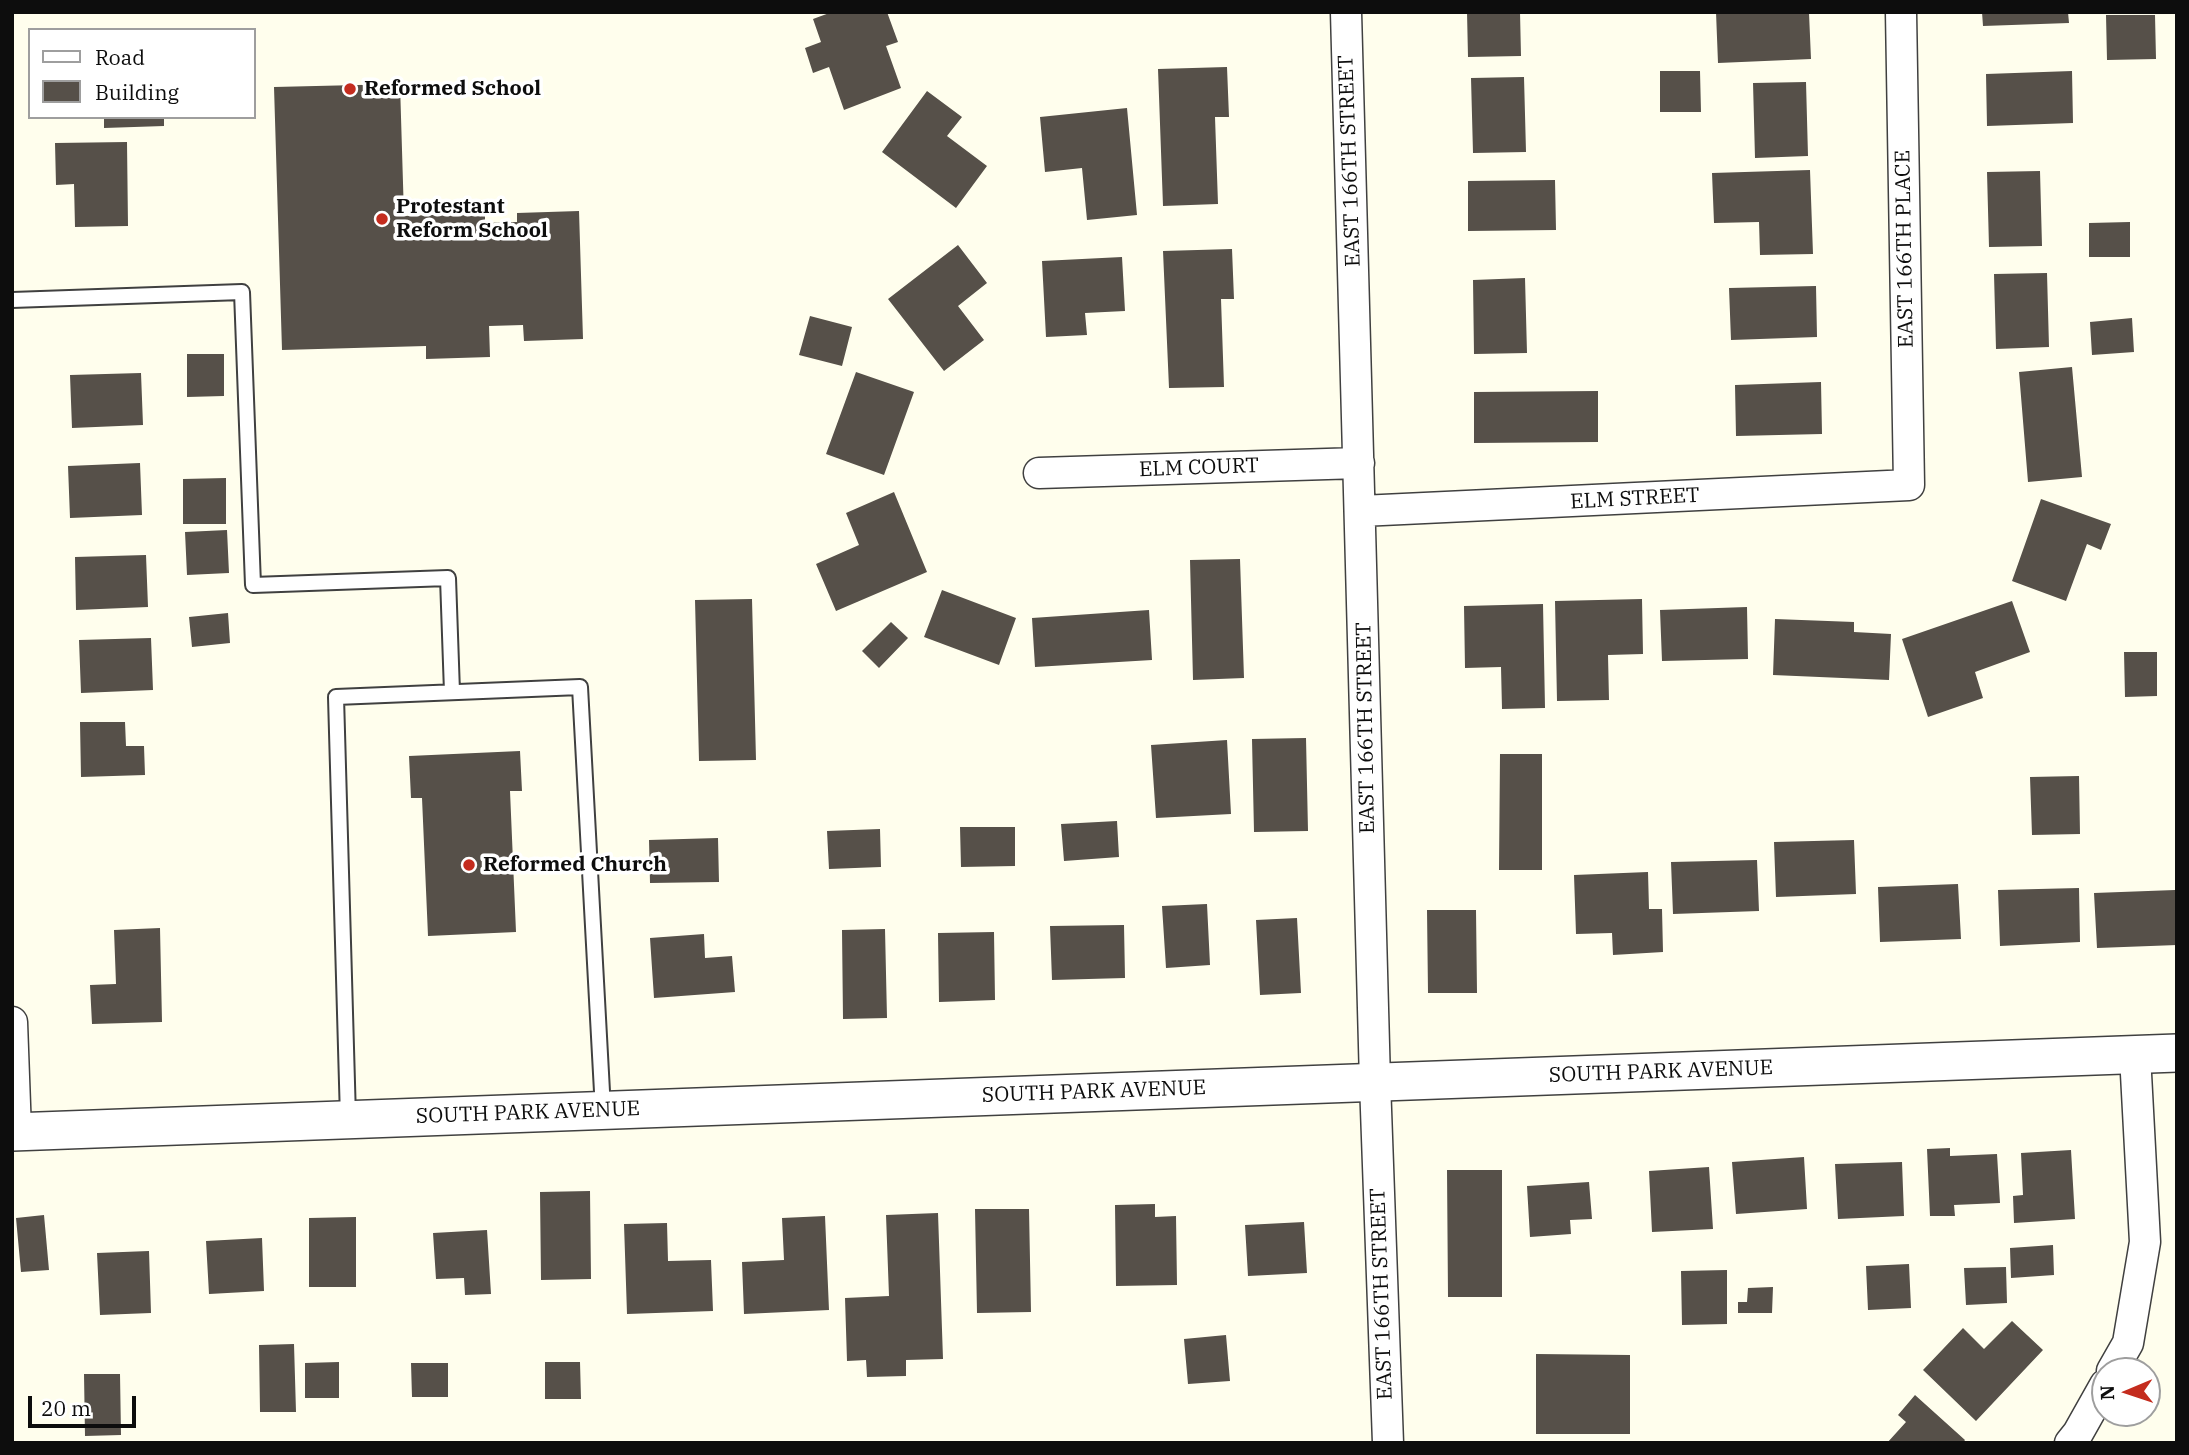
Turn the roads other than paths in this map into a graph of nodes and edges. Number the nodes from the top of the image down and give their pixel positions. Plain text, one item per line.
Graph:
1 (1346, 12) edge
2 (1901, 12) edge
3 (12, 300) edge
4 (1359, 463) junction
5 (1039, 473) dead end
6 (1909, 485) joint
7 (1361, 511) junction
8 (452, 692) junction
9 (12, 1022) edge
10 (2177, 1053) edge
11 (2135, 1055) junction
12 (1374, 1082) junction
13 (603, 1110) junction
14 (348, 1120) junction
15 (14, 1132) edge
16 (2120, 1357) edge
17 (2091, 1410) edge
18 (1388, 1443) edge
19 (2070, 1443) edge

1 - 4 street, EAST 166TH STREET
2 - 6 street, EAST 166TH PLACE
3 - 8 lane
4 - 5 street, ELM COURT
4 - 7 street, EAST 166TH STREET
6 - 7 street, ELM STREET
7 - 12 street, EAST 166TH STREET
8 - 13 lane
8 - 14 lane
9 - 15 street
10 - 11 street, SOUTH PARK AVENUE
11 - 12 street, SOUTH PARK AVENUE
11 - 16 street
12 - 13 street, SOUTH PARK AVENUE
12 - 18 street, EAST 166TH STREET
13 - 14 street, SOUTH PARK AVENUE
14 - 15 street, SOUTH PARK AVENUE
17 - 19 street

